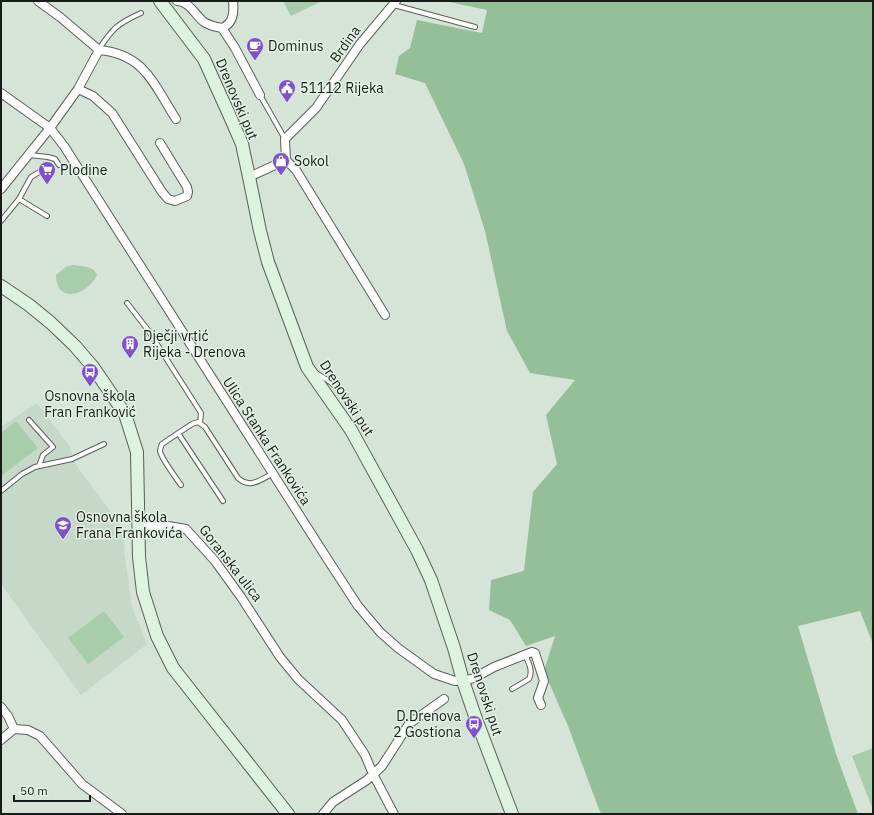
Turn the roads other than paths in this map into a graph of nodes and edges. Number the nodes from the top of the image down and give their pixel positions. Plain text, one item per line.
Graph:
1 (38, 1) edge
2 (176, 1) edge
3 (233, 1) edge
4 (161, 2) edge
5 (395, 3) edge
6 (141, 13) dead end
7 (475, 27) dead end
8 (222, 28) junction
9 (99, 50) junction
10 (78, 89) junction
11 (1, 93) edge
12 (260, 95) joint
13 (176, 119) dead end
14 (50, 128) junction
15 (285, 139) junction
16 (160, 143) dead end
17 (28, 155) junction
18 (286, 160) junction
19 (59, 165) dead end
20 (41, 171) dead end
21 (250, 177) junction
22 (1, 189) edge
23 (19, 199) junction
24 (47, 216) dead end
25 (1, 221) edge
26 (1, 286) edge
27 (127, 302) dead end
28 (385, 315) dead end
29 (309, 369) junction
30 (355, 409) dead end
31 (29, 420) dead end
32 (200, 423) junction
33 (178, 433) junction
34 (104, 444) dead end
35 (39, 466) junction
36 (272, 474) junction
37 (181, 485) dead end
38 (1, 491) edge
39 (223, 502) dead end
40 (139, 527) junction
41 (525, 655) junction
42 (463, 681) junction
43 (512, 690) dead end
44 (444, 699) dead end
45 (541, 705) dead end
46 (1, 707) edge
47 (14, 729) junction
48 (1, 740) edge
49 (373, 774) junction
50 (122, 814) edge
51 (288, 814) edge
52 (323, 814) edge
53 (394, 814) edge
54 (512, 814) edge

1 - 9 street
2 - 4 street
2 - 8 street
3 - 8 street
4 - 21 main road, Drenovski put
5 - 7 lane, Brdina
5 - 15 street, Brdina
6 - 9 lane
8 - 12 street
9 - 10 street
9 - 13 street
10 - 14 street
10 - 16 street
11 - 14 street, Ulica Stanka Frankovića
12 - 15 lane
14 - 17 street
14 - 36 street, Ulica Stanka Frankovića
15 - 18 street
17 - 19 lane
17 - 22 street
18 - 21 street
18 - 28 street
20 - 23 lane
21 - 29 main road, Drenovski put
23 - 24 lane
23 - 25 lane
26 - 40 main road
27 - 32 lane
29 - 30 lane
29 - 42 main road, Drenovski put
31 - 35 lane
32 - 33 lane
32 - 36 lane
33 - 37 lane
33 - 39 lane
34 - 35 lane
35 - 38 lane
36 - 42 street, Ulica Stanka Frankovića
40 - 49 street, Goranska ulica
40 - 51 main road
41 - 42 street
41 - 43 lane
41 - 45 street
42 - 54 main road, Drenovski put
44 - 49 street
46 - 47 street
47 - 48 street
47 - 50 street
49 - 52 street
49 - 53 street, Goranska ulica

